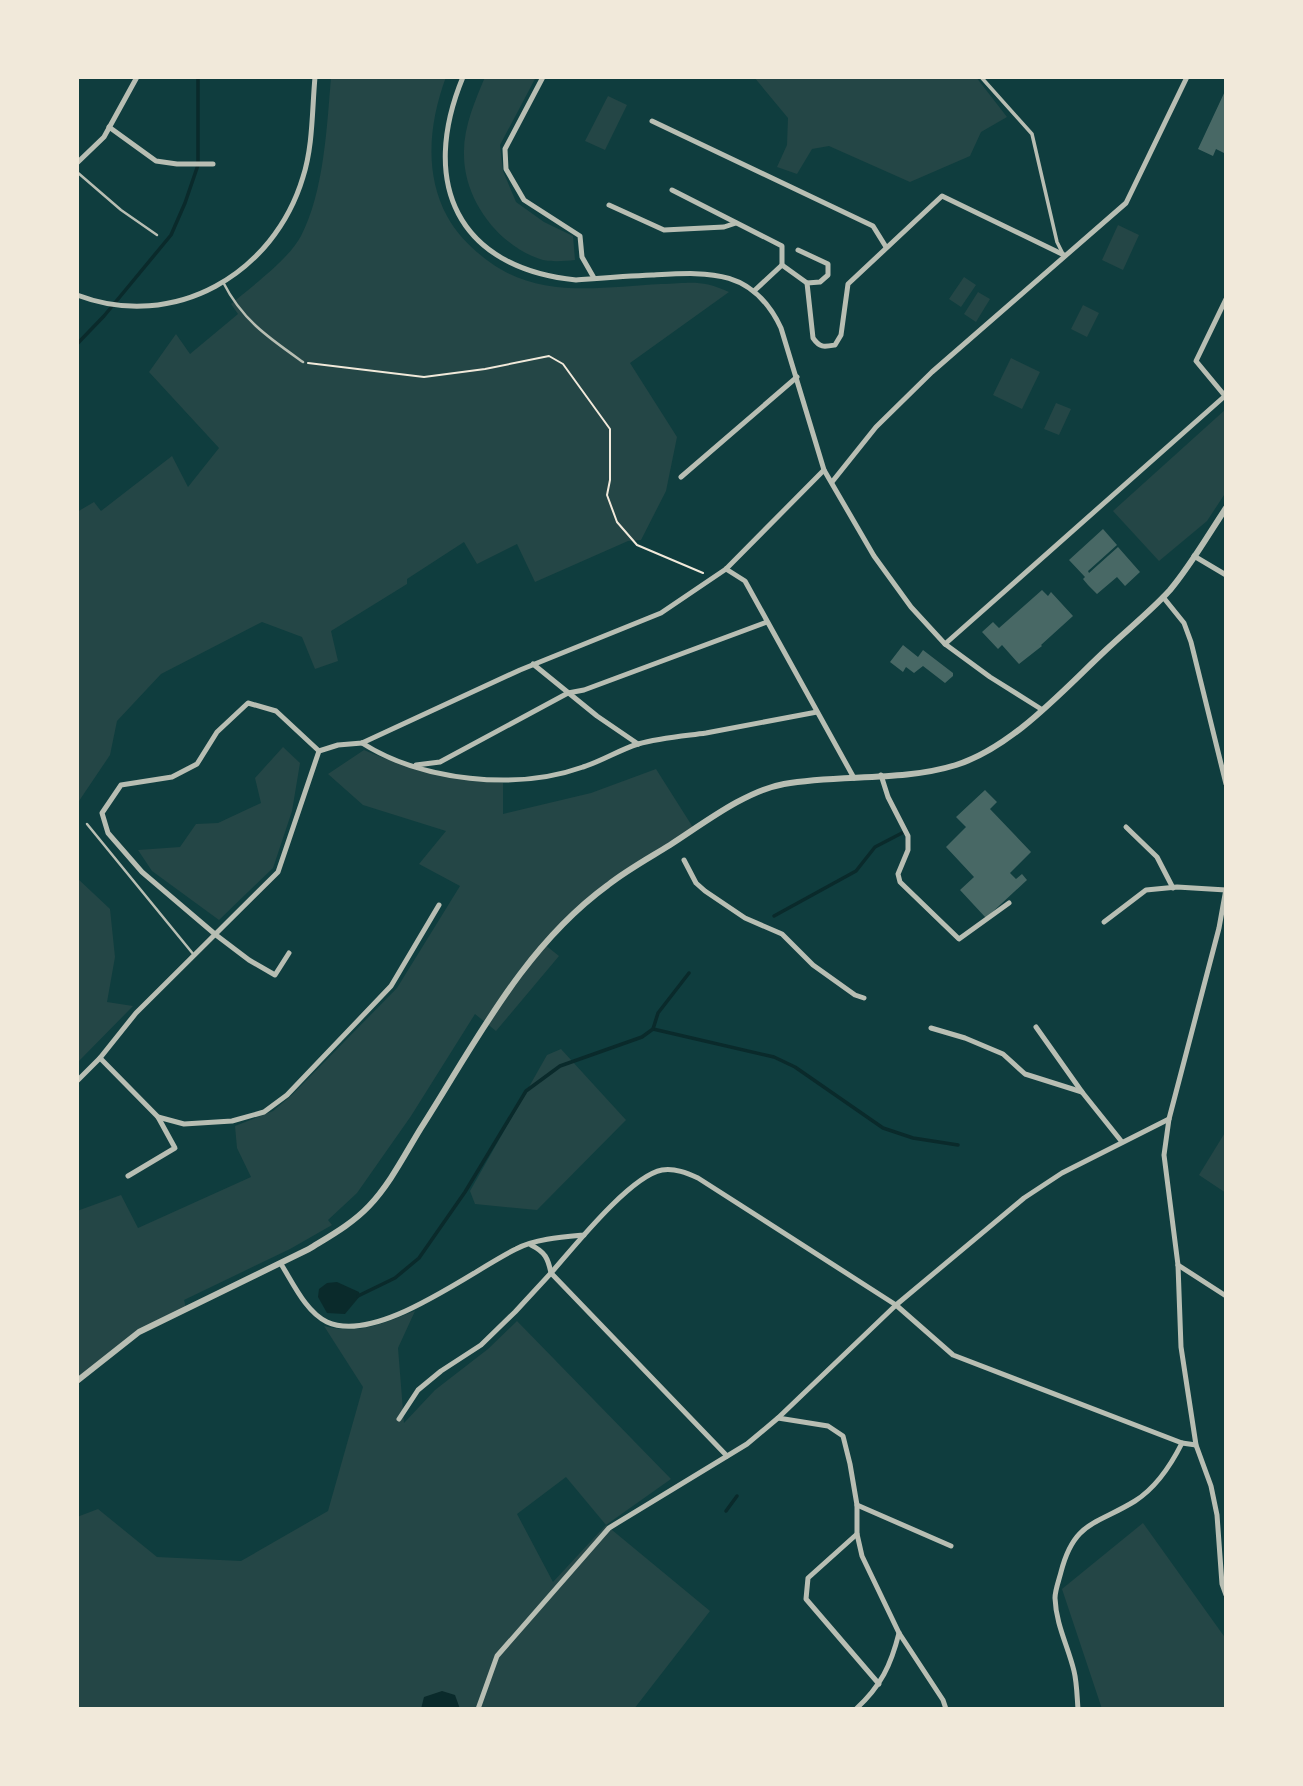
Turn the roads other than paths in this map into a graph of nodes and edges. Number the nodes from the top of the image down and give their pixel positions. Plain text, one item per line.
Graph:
1 (137, 77) edge
2 (315, 77) edge
3 (463, 77) edge
4 (543, 77) edge
5 (981, 77) edge
6 (1187, 77) edge
7 (652, 121) dead end
8 (109, 127) junction
9 (77, 163) edge
10 (209, 164) dead end
11 (77, 172) edge
12 (673, 190) dead end
13 (609, 205) dead end
14 (736, 223) junction
15 (157, 235) dead end
16 (886, 247) junction
17 (798, 250) dead end
18 (1064, 255) junction
19 (782, 265) junction
20 (594, 278) junction
21 (223, 282) junction
22 (807, 283) junction
23 (754, 291) junction
24 (77, 295) edge
25 (1226, 299) edge
26 (303, 362) road end
27 (797, 377) junction
28 (1225, 395) edge
29 (824, 470) junction
30 (681, 477) dead end
31 (832, 482) junction
32 (1226, 508) edge
33 (1194, 556) junction
34 (726, 569) junction
35 (1226, 575) edge
36 (1163, 597) junction
37 (767, 622) junction
38 (945, 644) junction
39 (533, 664) junction
40 (568, 693) junction
41 (1041, 709) junction
42 (817, 712) junction
43 (362, 743) junction
44 (638, 744) junction
45 (319, 751) junction
46 (410, 766) junction
47 (881, 775) junction
48 (854, 778) junction
49 (1226, 785) edge
50 (87, 824) dead end
51 (1126, 827) dead end
52 (684, 860) dead end
53 (1173, 888) junction
54 (1226, 889) edge
55 (1009, 903) dead end
56 (439, 905) dead end
57 (1104, 922) dead end
58 (216, 935) junction
59 (289, 953) dead end
60 (194, 955) junction
61 (864, 998) dead end
62 (1036, 1027) dead end
63 (931, 1028) dead end
64 (100, 1058) junction
65 (77, 1081) edge
66 (1082, 1092) junction
67 (158, 1117) junction
68 (1169, 1119) junction
69 (1122, 1143) junction
70 (128, 1176) dead end
71 (584, 1236) junction
72 (530, 1245) junction
73 (281, 1264) junction
74 (1178, 1265) junction
75 (551, 1273) junction
76 (1226, 1296) edge
77 (896, 1305) junction
78 (77, 1381) edge
79 (778, 1418) junction
80 (399, 1419) dead end
81 (1182, 1443) junction
82 (1196, 1445) junction
83 (727, 1455) junction
84 (857, 1505) junction
85 (857, 1534) junction
86 (951, 1546) dead end
87 (1226, 1595) edge
88 (899, 1633) junction
89 (879, 1684) junction
90 (478, 1709) edge
91 (856, 1709) edge
92 (946, 1709) edge
93 (1078, 1709) edge

1 - 8 street
2 - 21 street
3 - 20 street
4 - 20 street
5 - 18 street
6 - 18 street
7 - 16 street
8 - 9 street
8 - 10 street
11 - 15 lane
12 - 14 street
13 - 14 street
14 - 19 street
16 - 18 street
16 - 22 street
17 - 22 street
18 - 31 street
19 - 22 street
19 - 23 street
20 - 23 street
21 - 24 street
21 - 26 lane
23 - 27 street
25 - 28 street
27 - 29 street
27 - 30 street
28 - 38 street
29 - 31 street
29 - 34 street
31 - 38 street
32 - 33 street
33 - 35 street
33 - 36 street
34 - 37 street
34 - 39 street
36 - 41 street
36 - 49 street
37 - 40 street
37 - 42 street
38 - 41 street
39 - 40 street
39 - 43 street
40 - 44 street
40 - 46 street
41 - 47 street
42 - 44 street
42 - 48 street
43 - 45 street
43 - 46 street
44 - 46 street
45 - 58 street
45 - 58 street
47 - 48 street
47 - 55 street
48 - 73 street
50 - 60 lane
51 - 53 street
52 - 61 street
53 - 54 street
53 - 57 street
54 - 68 street
56 - 67 street
58 - 59 street
58 - 60 street
60 - 64 street
62 - 66 street
63 - 66 street
64 - 65 street
64 - 67 street
66 - 69 street
67 - 70 street
68 - 69 street
68 - 74 street
69 - 77 street
71 - 72 street
71 - 75 street
71 - 77 street
72 - 73 street
72 - 75 street
73 - 78 street
74 - 76 street
74 - 82 street
75 - 80 street
75 - 83 street
77 - 79 street
77 - 81 street
79 - 83 street
79 - 84 street
81 - 82 street
81 - 93 street
82 - 87 street
83 - 90 street
84 - 85 street
84 - 86 street
85 - 88 street
85 - 89 street
88 - 89 street
88 - 92 street
89 - 91 street

